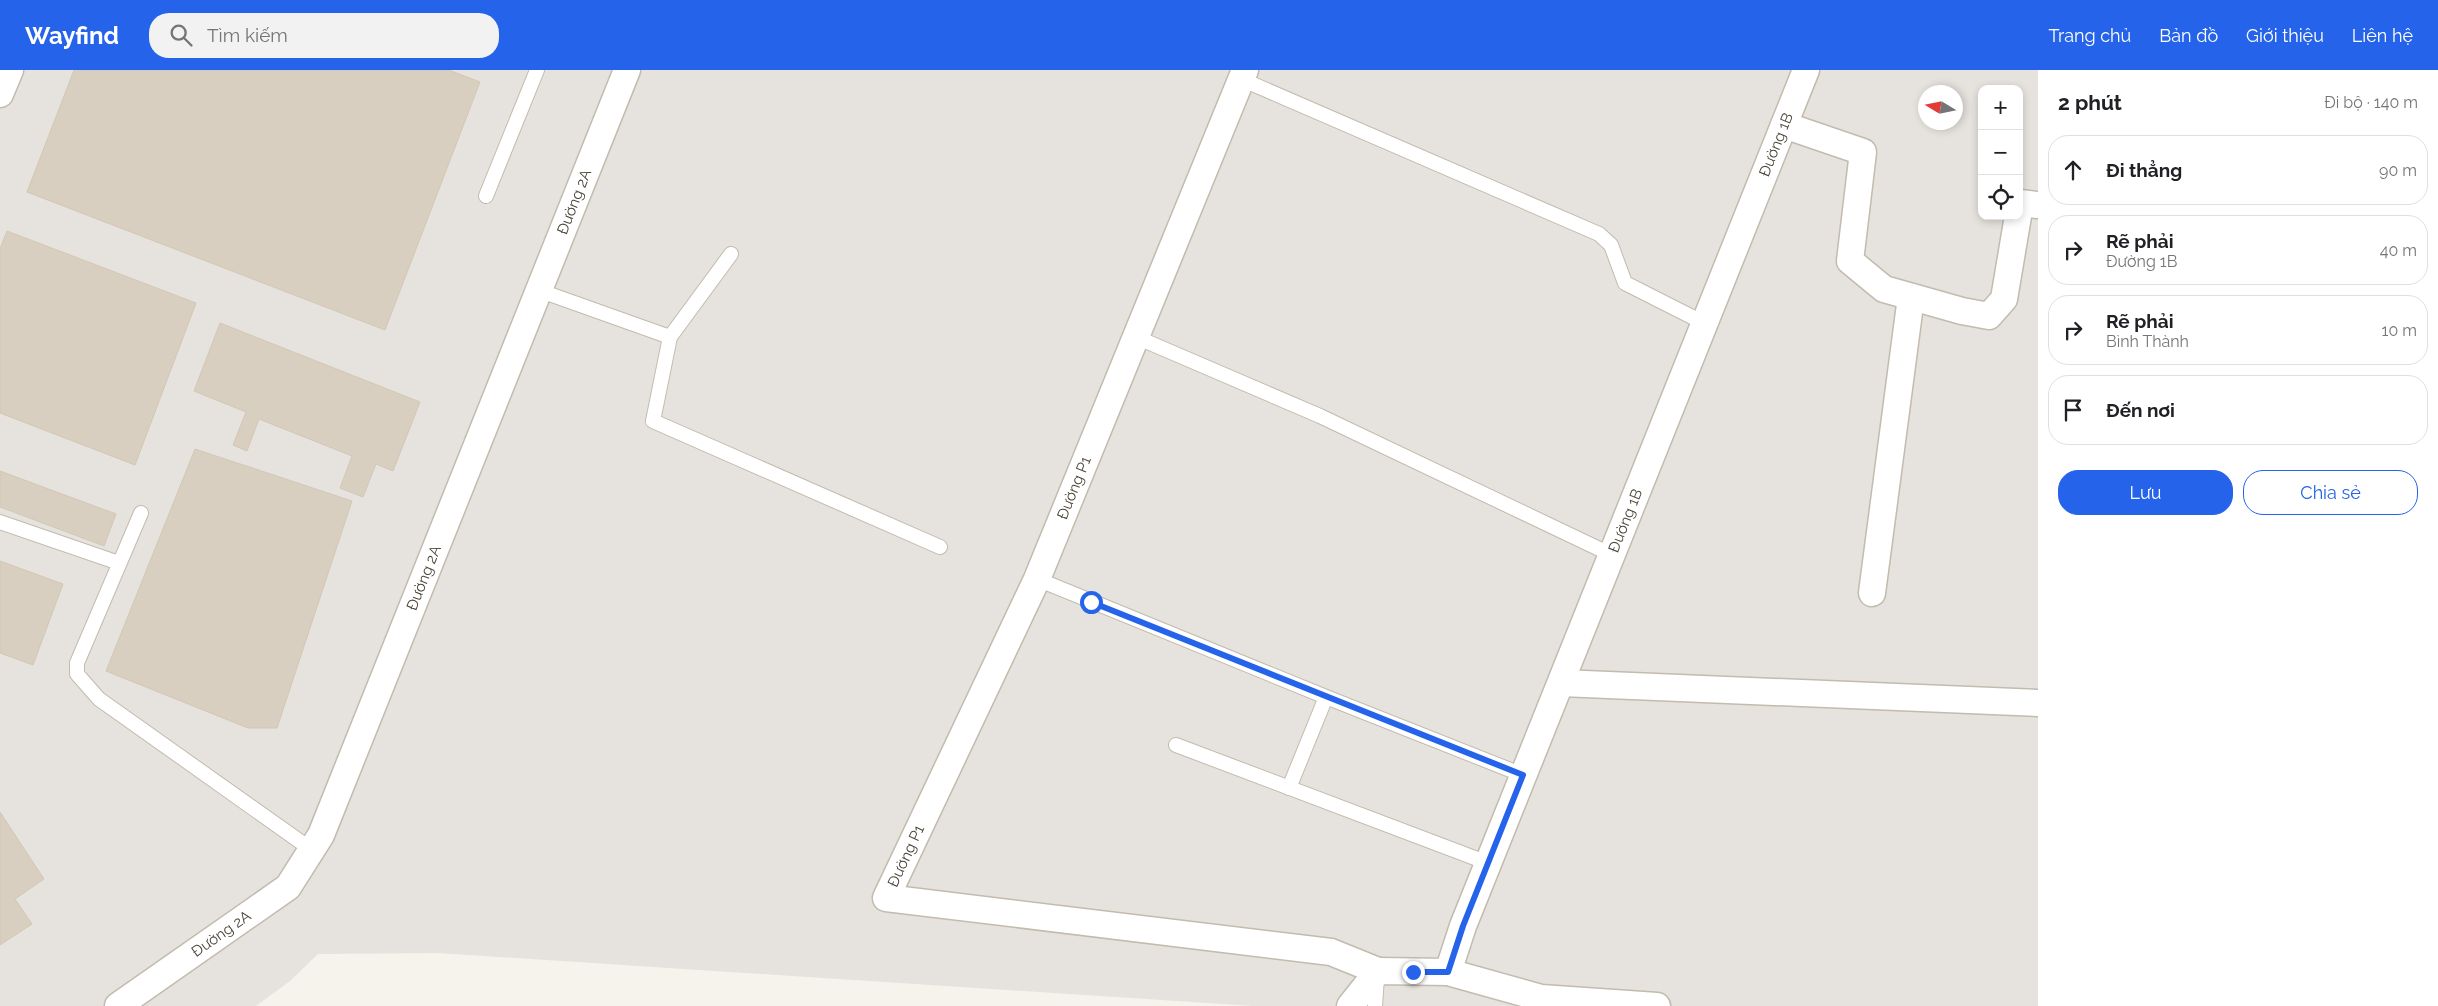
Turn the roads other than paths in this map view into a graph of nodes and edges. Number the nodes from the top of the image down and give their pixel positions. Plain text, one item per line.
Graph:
1 (10, 70) edge
2 (536, 70) edge
3 (627, 70) edge
4 (1806, 70) edge
5 (1243, 75) edge
6 (0, 94) edge
7 (1784, 124) junction
8 (486, 196) dead end
9 (2023, 203) edge
10 (2038, 205) edge
11 (2017, 220) edge
12 (731, 254) dead end
13 (538, 290) junction
14 (1911, 297) junction
15 (1704, 323) junction
16 (1136, 336) junction
17 (670, 337) junction
18 (141, 513) dead end
19 (0, 522) edge
20 (940, 547) dead end
21 (1612, 555) junction
22 (119, 563) junction
23 (1037, 580) junction
24 (1872, 593) dead end
25 (1560, 683) junction
26 (1326, 697) junction
27 (2038, 702) edge
28 (1176, 745) dead end
29 (1523, 775) junction
30 (1289, 788) junction
31 (312, 850) junction
32 (1488, 863) junction
33 (1378, 971) junction
34 (1448, 972) junction
35 (1607, 1005) edge
36 (118, 1006) edge
37 (1350, 1006) edge
38 (1375, 1006) edge
39 (1657, 1006) edge

1 - 6 street
2 - 8 lane
3 - 13 street, Đường 2A
4 - 7 street, Đường 1B
5 - 15 lane
5 - 16 street, Đường P1
7 - 14 street
7 - 15 street, Đường 1B
9 - 10 street
11 - 14 street
12 - 17 lane
13 - 17 lane
13 - 31 street, Đường 2A
14 - 24 street
15 - 21 street, Đường 1B
16 - 21 lane
16 - 23 street, Đường P1
17 - 20 lane
18 - 22 lane
19 - 22 lane
21 - 25 street, Đường 1B
22 - 31 lane
23 - 26 lane
23 - 33 street, Đường P1
25 - 27 street
25 - 29 street, Đường 1B
26 - 29 lane
26 - 30 lane
28 - 30 lane
29 - 32 street, Đường 1B
30 - 32 lane
31 - 36 street, Đường 2A
32 - 34 street, Đường 1B
33 - 34 street
33 - 37 street
33 - 38 lane
34 - 35 street
35 - 39 street

